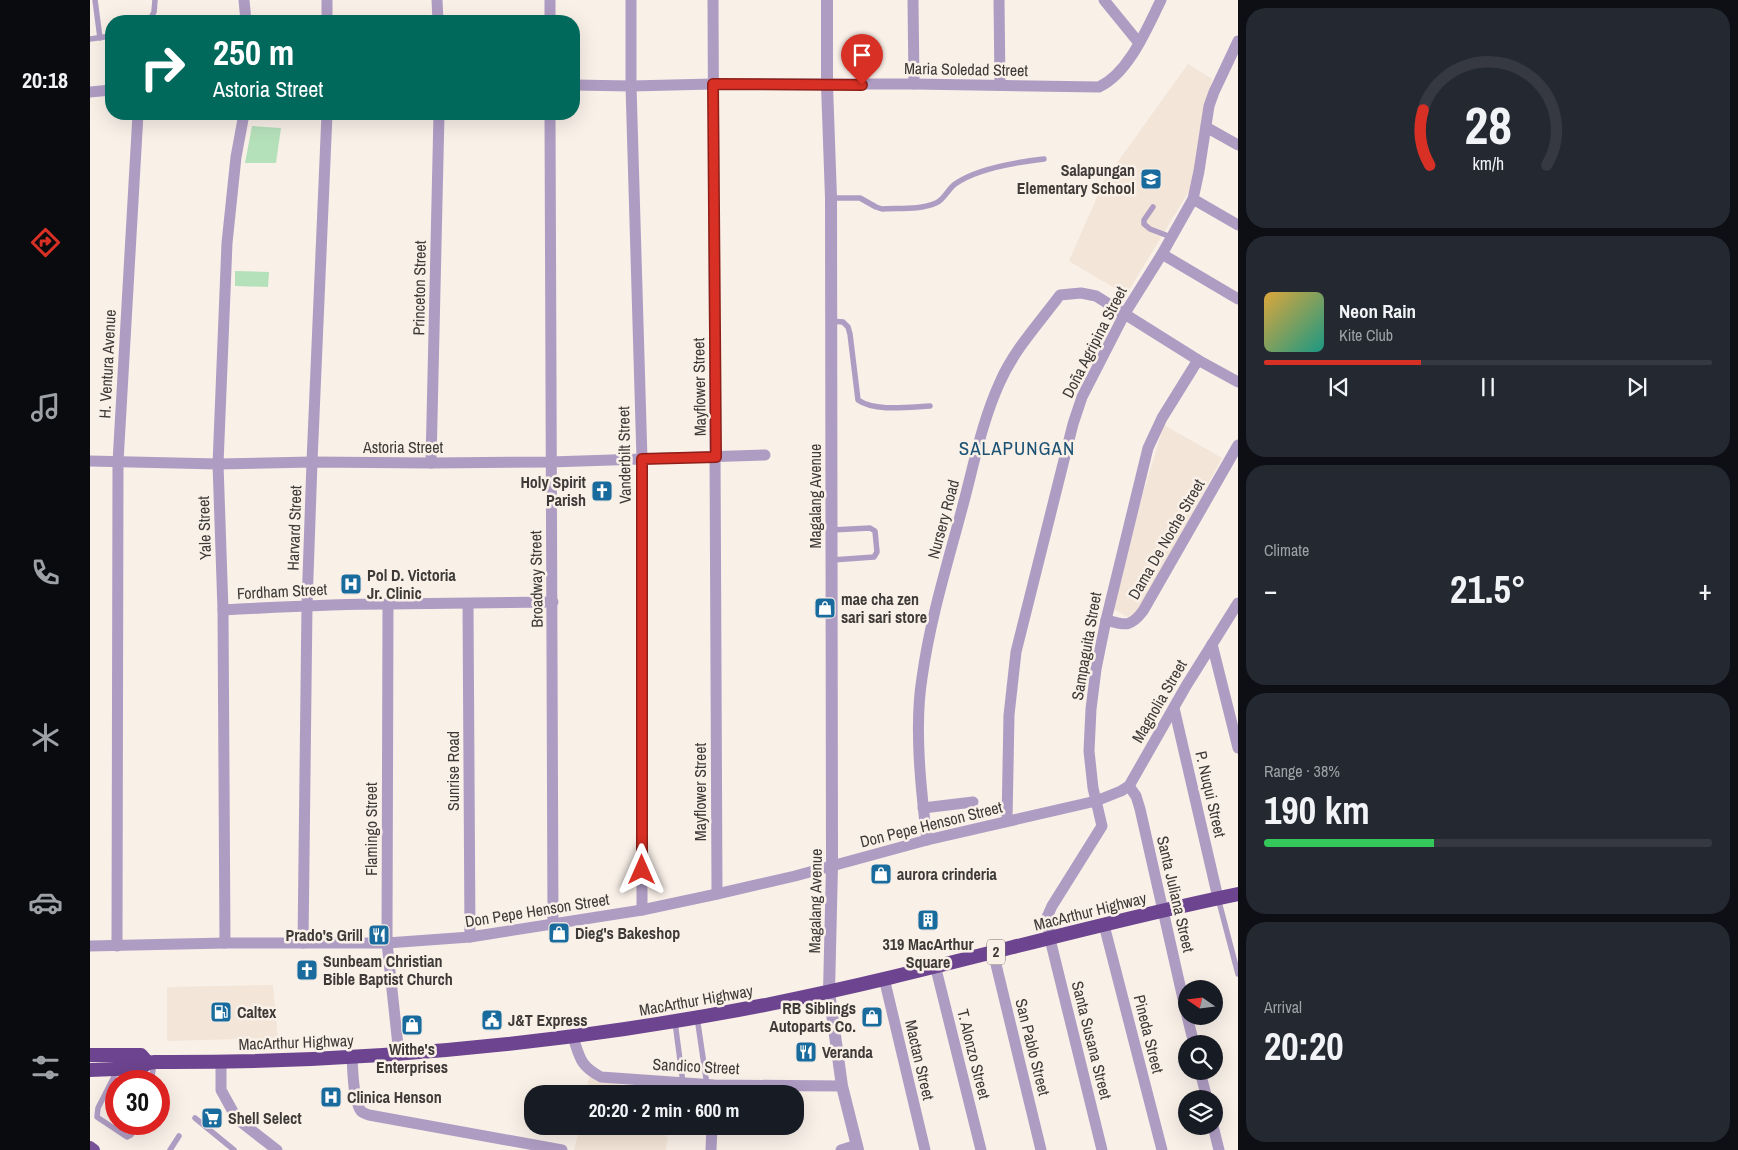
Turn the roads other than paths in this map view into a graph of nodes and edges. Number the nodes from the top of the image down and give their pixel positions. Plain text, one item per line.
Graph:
1 (95, 0) edge
2 (156, 0) edge
3 (244, 0) edge
4 (327, 0) edge
5 (437, 0) edge
6 (550, 0) edge
7 (631, 0) edge
8 (714, 0) edge
9 (828, 0) edge
10 (913, 0) edge
11 (999, 0) edge
12 (1104, 0) edge
13 (1161, 0) edge
14 (152, 15) edge
15 (245, 15) edge
16 (327, 15) edge
17 (438, 15) edge
18 (550, 15) edge
19 (105, 37) edge
20 (100, 38) junction
21 (90, 39) edge
22 (1238, 41) edge
23 (1139, 43) junction
24 (713, 84) junction
25 (914, 84) junction
26 (580, 85) edge
27 (827, 85) junction
28 (1000, 85) junction
29 (631, 86) junction
30 (105, 91) edge
31 (90, 92) edge
32 (138, 120) edge
33 (243, 120) edge
34 (327, 120) edge
35 (439, 120) edge
36 (550, 120) edge
37 (1206, 126) junction
38 (1238, 145) edge
39 (1044, 159) dead end
40 (831, 198) junction
41 (1193, 199) junction
42 (1153, 207) dead end
43 (1238, 225) edge
44 (1172, 237) junction
45 (1162, 254) junction
46 (1238, 299) edge
47 (1125, 313) junction
48 (831, 321) junction
49 (1198, 360) junction
50 (1238, 382) edge
51 (930, 406) dead end
52 (1238, 445) edge
53 (766, 455) dead end
54 (716, 457) junction
55 (642, 459) junction
56 (90, 461) edge
57 (118, 462) junction
58 (312, 462) junction
59 (550, 462) junction
60 (431, 463) junction
61 (218, 464) junction
62 (832, 530) junction
63 (832, 560) junction
64 (553, 602) junction
65 (1238, 603) edge
66 (388, 604) junction
67 (468, 604) junction
68 (307, 605) junction
69 (223, 610) junction
70 (1106, 620) junction
71 (1212, 644) junction
72 (1174, 708) junction
73 (1238, 748) edge
74 (1129, 786) junction
75 (1096, 801) junction
76 (973, 802) dead end
77 (924, 808) junction
78 (1007, 821) junction
79 (927, 840) junction
80 (832, 866) junction
81 (717, 894) junction
82 (1238, 894) edge
83 (1218, 898) junction
84 (642, 910) junction
85 (1162, 911) junction
86 (553, 924) junction
87 (1104, 925) junction
88 (470, 937) junction
89 (1050, 939) junction
90 (225, 943) junction
91 (303, 943) junction
92 (388, 943) junction
93 (90, 946) edge
94 (117, 946) junction
95 (993, 952) junction
96 (935, 966) junction
97 (1238, 974) edge
98 (884, 978) junction
99 (1178, 980) edge
100 (829, 992) junction
101 (697, 1017) junction
102 (675, 1022) junction
103 (573, 1037) junction
104 (90, 1055) edge
105 (399, 1055) junction
106 (352, 1058) junction
107 (221, 1061) junction
108 (151, 1062) junction
109 (118, 1069) joint
110 (90, 1070) edge
111 (151, 1070) edge
112 (683, 1083) junction
113 (695, 1085) edge
114 (711, 1085) edge
115 (842, 1086) junction
116 (804, 1087) edge
117 (105, 1094) edge
118 (195, 1118) dead end
119 (105, 1122) edge
120 (712, 1135) edge
121 (1215, 1135) edge
122 (179, 1136) dead end
123 (90, 1147) edge
124 (529, 1147) edge
125 (858, 1148) edge
126 (94, 1150) edge
127 (170, 1150) edge
128 (234, 1150) edge
129 (277, 1150) edge
130 (562, 1150) edge
131 (711, 1150) edge
132 (841, 1150) edge
133 (925, 1150) edge
134 (981, 1150) edge
135 (1041, 1150) edge
136 (1102, 1150) edge
137 (1162, 1150) edge
138 (1219, 1150) edge

1 - 20 lane
2 - 14 lane
3 - 15 street
4 - 16 street
5 - 17 street
6 - 18 street
7 - 29 street, Vanderbilt Street
8 - 24 street, Mayflower Street
9 - 27 street, Magalang Avenue
10 - 25 street
11 - 28 street
12 - 23 street
13 - 23 street, Maria Soledad Street
19 - 20 lane
20 - 21 lane
22 - 37 street, Doña Agripina Street
23 - 28 street, Maria Soledad Street
24 - 27 street, Maria Soledad Street
24 - 29 street, Maria Soledad Street
24 - 54 street, Mayflower Street
25 - 27 street, Maria Soledad Street
25 - 28 street, Maria Soledad Street
26 - 29 street, Maria Soledad Street
27 - 40 street, Magalang Avenue
29 - 55 street, Vanderbilt Street
30 - 31 street
32 - 57 street, H. Ventura Avenue
33 - 61 street, Yale Street
34 - 58 street, Harvard Street
35 - 60 street, Princeton Street
36 - 59 street, Broadway Street
37 - 38 street
37 - 41 street, Doña Agripina Street
39 - 40 lane
40 - 48 street, Magalang Avenue
41 - 43 street
41 - 44 street, Doña Agripina Street
42 - 44 lane
44 - 45 street, Doña Agripina Street
45 - 46 street
45 - 47 street, Doña Agripina Street
47 - 49 street
47 - 77 street, Nursery Road
47 - 78 street, Doña Agripina Street
48 - 51 lane
48 - 62 street, Magalang Avenue
49 - 50 street
49 - 70 street, Sampaguita Street
52 - 70 street, Dama De Noche Street
53 - 54 street, Astoria Street
54 - 55 street, Astoria Street
54 - 81 street, Mayflower Street
55 - 59 street, Astoria Street
55 - 84 street, Vanderbilt Street
56 - 57 street, Astoria Street
57 - 61 street, Astoria Street
57 - 94 street, H. Ventura Avenue
58 - 60 street, Astoria Street
58 - 61 street, Astoria Street
58 - 68 street, Harvard Street
59 - 60 street, Astoria Street
59 - 64 street, Broadway Street
61 - 69 street, Yale Street
62 - 63 street, Magalang Avenue
62 - 63 lane
63 - 80 street, Magalang Avenue
64 - 67 street, Fordham Street
64 - 86 street, Broadway Street
65 - 71 street, Magnolia Street
66 - 67 street, Fordham Street
66 - 68 street, Fordham Street
66 - 92 street, Flamingo Street
67 - 88 street, Sunrise Road
68 - 69 street, Fordham Street
68 - 91 street, Harvard Street
69 - 90 street, Yale Street
70 - 75 street, Sampaguita Street
71 - 72 street, Magnolia Street
71 - 73 street
72 - 74 street, Magnolia Street
72 - 83 street, P. Nuqui Street
74 - 75 street
74 - 85 street, Santa Juliana Street
75 - 78 street, Don Pepe Henson Street
75 - 89 street, Sampaguita Street
76 - 77 street
77 - 79 street, Nursery Road
78 - 79 street, Don Pepe Henson Street
79 - 80 street, Don Pepe Henson Street
80 - 81 street, Don Pepe Henson Street
80 - 100 street, Magalang Avenue
81 - 84 street, Don Pepe Henson Street
82 - 83 highway, MacArthur Highway / 2
83 - 85 highway, MacArthur Highway / 2
83 - 97 lane, P. Nuqui Street
84 - 86 street, Don Pepe Henson Street
85 - 87 highway, MacArthur Highway / 2
85 - 99 street, Santa Juliana Street
86 - 88 street, Don Pepe Henson Street
87 - 89 highway, MacArthur Highway / 2
87 - 137 street, Pineda Street
88 - 92 street, Don Pepe Henson Street
89 - 95 highway, MacArthur Highway / 2
89 - 136 street, Santa Susana Street
90 - 91 street, Don Pepe Henson Street
90 - 94 street, Don Pepe Henson Street
91 - 92 street, Don Pepe Henson Street
92 - 105 street, Flamingo Street
93 - 94 street, Don Pepe Henson Street
95 - 96 highway, MacArthur Highway / 2
95 - 135 street, San Pablo Street
96 - 98 highway, MacArthur Highway / 2
96 - 134 street, T. Alonzo Street
98 - 100 highway, MacArthur Highway / 2
98 - 133 street, Mactan Street
100 - 101 highway, MacArthur Highway / 2
100 - 115 street, Magalang Avenue
101 - 102 highway, MacArthur Highway / 2
101 - 114 lane
102 - 103 highway, MacArthur Highway / 2
102 - 112 lane
103 - 105 highway, MacArthur Highway / 2
103 - 112 street, Sandico Street
104 - 108 highway, MacArthur Highway / 2
105 - 106 highway, MacArthur Highway / 2
106 - 107 highway, MacArthur Highway / 2
106 - 124 street
107 - 108 highway, MacArthur Highway / 2
107 - 129 street
108 - 109 highway, MacArthur Highway / 2
108 - 111 lane
109 - 110 highway, MacArthur Highway / 2
112 - 113 street, Sandico Street
115 - 116 street, Sandico Street
115 - 125 street, Magalang Avenue
117 - 119 lane
118 - 128 lane
120 - 131 street
121 - 138 street
122 - 127 lane
123 - 126 main road
124 - 130 street
125 - 132 street

